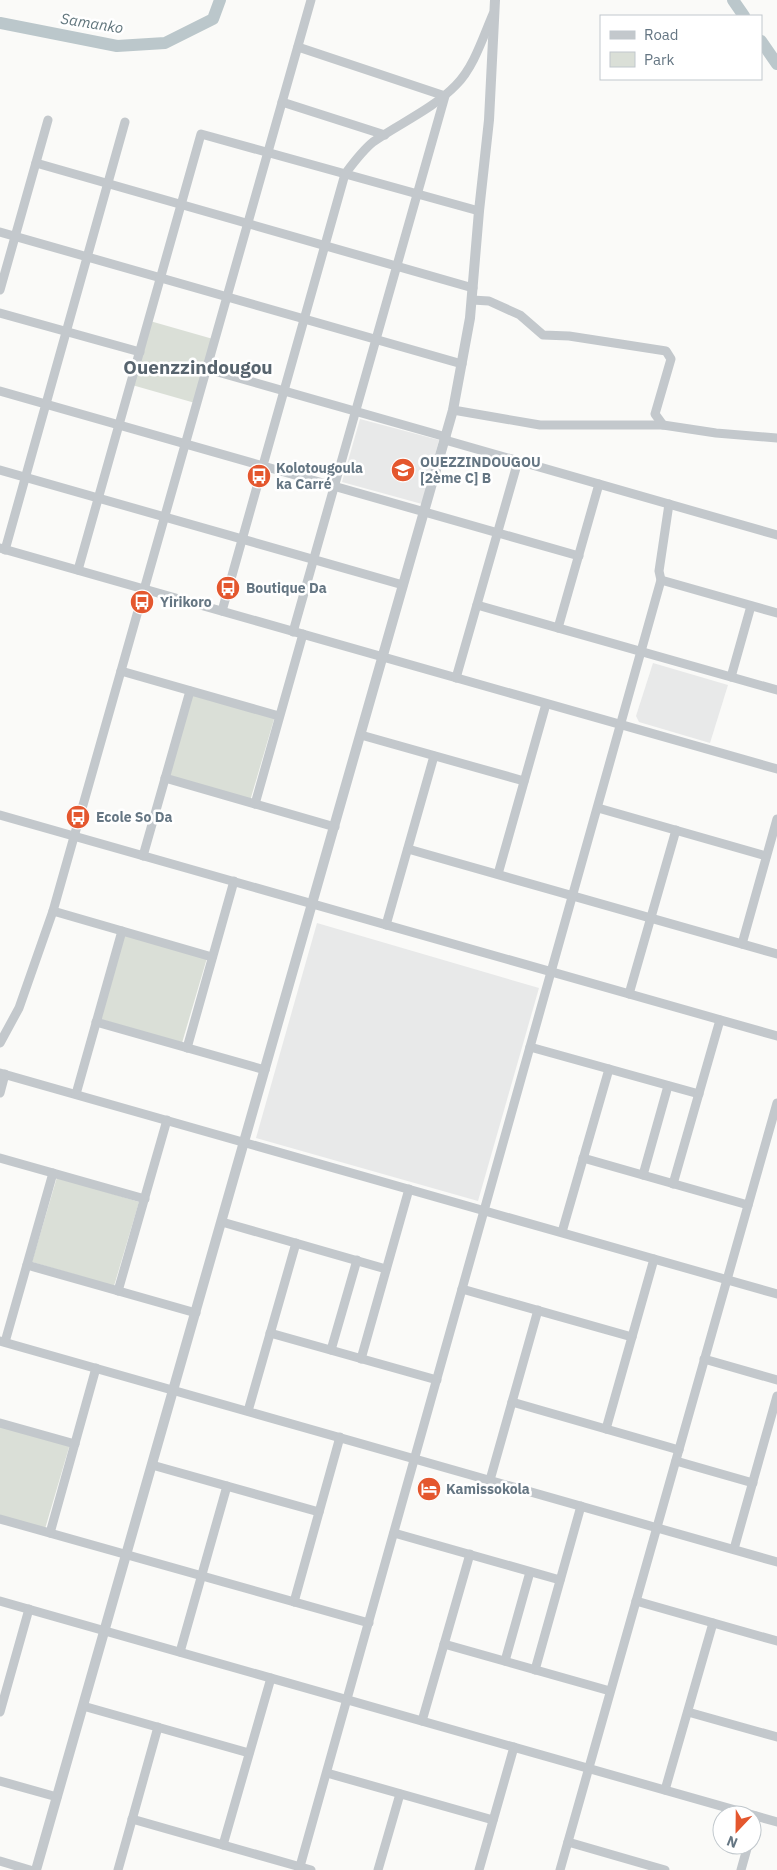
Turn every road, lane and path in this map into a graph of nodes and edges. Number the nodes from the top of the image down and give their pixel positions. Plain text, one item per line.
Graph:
1 (311, 0) edge
2 (495, 0) edge
3 (493, 14) junction
4 (298, 47) junction
5 (445, 96) junction
6 (282, 102) junction
7 (48, 120) dead end
8 (125, 122) dead end
9 (385, 135) junction
10 (268, 152) junction
11 (36, 163) junction
12 (346, 174) junction
13 (108, 184) junction
14 (417, 194) junction
15 (181, 205) junction
16 (479, 211) junction
17 (248, 224) junction
18 (0, 232) edge
19 (15, 237) junction
20 (325, 246) junction
21 (87, 257) junction
22 (397, 266) junction
23 (161, 278) junction
24 (473, 288) junction
25 (0, 290) edge
26 (227, 297) junction
27 (472, 300) junction
28 (0, 313) edge
29 (305, 319) junction
30 (66, 332) junction
31 (376, 339) junction
32 (140, 352) junction
33 (462, 364) junction
34 (207, 369) junction
35 (284, 391) junction
36 (0, 392) edge
37 (46, 404) junction
38 (453, 410) junction
39 (356, 411) junction
40 (119, 425) junction
41 (663, 425) junction
42 (777, 438) edge
43 (445, 439) junction
44 (186, 444) junction
45 (518, 461) junction
46 (263, 466) junction
47 (0, 470) edge
48 (25, 477) junction
49 (599, 484) junction
50 (334, 487) junction
51 (98, 498) junction
52 (669, 504) junction
53 (424, 512) junction
54 (165, 517) junction
55 (497, 533) junction
56 (777, 535) edge
57 (243, 539) junction
58 (2, 549) edge
59 (579, 556) junction
60 (314, 559) junction
61 (78, 570) junction
62 (661, 580) junction
63 (404, 585) junction
64 (145, 589) junction
65 (477, 605) junction
66 (751, 606) junction
67 (222, 612) junction
68 (777, 613) edge
69 (558, 628) junction
70 (298, 633) junction
71 (642, 651) junction
72 (383, 657) junction
73 (121, 671) junction
74 (731, 677) junction
75 (456, 678) junction
76 (777, 690) edge
77 (190, 691) junction
78 (546, 704) junction
79 (279, 716) junction
80 (621, 725) junction
81 (361, 735) junction
82 (434, 756) junction
83 (777, 769) edge
84 (165, 778) junction
85 (524, 781) junction
86 (254, 804) junction
87 (598, 808) junction
88 (0, 815) edge
89 (777, 819) edge
90 (334, 827) junction
91 (676, 830) junction
92 (75, 836) junction
93 (408, 849) junction
94 (143, 856) junction
95 (766, 856) junction
96 (498, 874) junction
97 (234, 881) junction
98 (573, 896) junction
99 (312, 904) junction
100 (53, 911) junction
101 (651, 918) junction
102 (386, 925) junction
103 (122, 931) junction
104 (742, 944) junction
105 (777, 954) edge
106 (212, 957) junction
107 (552, 972) junction
108 (630, 994) junction
109 (720, 1020) junction
110 (96, 1022) junction
111 (777, 1036) edge
112 (0, 1043) edge
113 (530, 1047) junction
114 (187, 1048) junction
115 (609, 1069) junction
116 (265, 1070) junction
117 (3, 1073) edge
118 (668, 1086) junction
119 (0, 1093) edge
120 (76, 1094) junction
121 (699, 1094) junction
122 (777, 1103) edge
123 (775, 1117) edge
124 (167, 1120) junction
125 (244, 1142) junction
126 (0, 1158) edge
127 (583, 1158) junction
128 (53, 1173) junction
129 (643, 1175) junction
130 (673, 1184) junction
131 (409, 1189) junction
132 (145, 1199) junction
133 (748, 1205) junction
134 (484, 1210) junction
135 (222, 1222) junction
136 (562, 1232) junction
137 (296, 1243) junction
138 (654, 1259) junction
139 (357, 1260) junction
140 (27, 1265) junction
141 (386, 1268) junction
142 (727, 1279) junction
143 (462, 1289) junction
144 (118, 1291) junction
145 (777, 1294) edge
146 (538, 1310) junction
147 (196, 1313) junction
148 (270, 1333) junction
149 (632, 1337) junction
150 (3, 1341) edge
151 (332, 1350) junction
152 (361, 1359) junction
153 (704, 1359) junction
154 (96, 1368) junction
155 (437, 1380) junction
156 (777, 1380) edge
157 (174, 1390) junction
158 (777, 1396) edge
159 (512, 1402) junction
160 (248, 1411) junction
161 (775, 1411) edge
162 (0, 1423) edge
163 (606, 1429) junction
164 (340, 1437) junction
165 (75, 1444) junction
166 (679, 1450) junction
167 (415, 1458) junction
168 (676, 1461) junction
169 (152, 1465) junction
170 (490, 1480) junction
171 (753, 1482) junction
172 (227, 1486) junction
173 (581, 1506) junction
174 (319, 1512) junction
175 (0, 1519) edge
176 (657, 1528) junction
177 (50, 1533) junction
178 (394, 1533) junction
179 (734, 1549) junction
180 (470, 1554) junction
181 (127, 1555) junction
182 (777, 1562) edge
183 (530, 1572) junction
184 (201, 1576) junction
185 (560, 1580) junction
186 (0, 1601) edge
187 (636, 1601) junction
188 (294, 1602) junction
189 (29, 1609) junction
190 (368, 1623) junction
191 (713, 1623) junction
192 (105, 1631) junction
193 (777, 1642) edge
194 (444, 1644) junction
195 (180, 1652) junction
196 (505, 1661) junction
197 (535, 1670) junction
198 (270, 1678) junction
199 (4, 1684) edge
200 (610, 1691) junction
201 (347, 1700) junction
202 (84, 1706) junction
203 (0, 1712) edge
204 (688, 1712) junction
205 (422, 1721) junction
206 (158, 1727) junction
207 (777, 1737) edge
208 (514, 1747) junction
209 (249, 1753) junction
210 (589, 1768) junction
211 (327, 1773) junction
212 (0, 1781) edge
213 (666, 1790) junction
214 (400, 1794) junction
215 (57, 1797) junction
216 (718, 1805) edge
217 (762, 1818) edge
218 (132, 1819) junction
219 (494, 1820) junction
220 (777, 1822) edge
221 (568, 1842) junction
222 (223, 1845) junction
223 (745, 1855) edge
224 (0, 1862) edge
225 (645, 1867) edge
226 (300, 1868) edge
227 (30, 1870) edge
228 (36, 1870) edge
229 (118, 1870) edge
230 (312, 1870) edge
231 (378, 1870) edge
232 (480, 1870) edge
233 (560, 1870) edge
234 (665, 1870) edge
235 (741, 1870) edge

1 - 4 street
2 - 3 street
3 - 5 street
3 - 16 street
4 - 5 street
4 - 6 street
5 - 9 street
5 - 14 street
6 - 9 street
6 - 10 street
7 - 11 street
8 - 13 street
9 - 12 street
10 - 12 street
10 - 15 street
10 - 17 street
11 - 13 street
11 - 19 street
12 - 14 street
12 - 20 street
13 - 15 street
13 - 21 street
14 - 16 street
14 - 22 street
15 - 17 street
15 - 23 street
16 - 24 street
17 - 20 street
17 - 26 street
18 - 19 street
19 - 21 street
19 - 25 street
20 - 22 street
20 - 29 street
21 - 23 street
21 - 30 street
22 - 24 street
22 - 31 street
23 - 26 street
23 - 32 street
24 - 27 street
26 - 29 street
26 - 34 street
27 - 33 street
27 - 41 street
28 - 30 street
29 - 31 street
29 - 35 street
30 - 32 street
30 - 37 street
31 - 33 street
31 - 39 street
32 - 40 street
33 - 38 street
34 - 35 street
34 - 44 street
35 - 39 street
35 - 46 street
36 - 37 street
37 - 40 street
37 - 48 street
38 - 41 street
38 - 43 street
39 - 43 street
39 - 50 street
40 - 44 street
40 - 51 street
41 - 42 street
43 - 45 street
43 - 53 street
44 - 46 street
44 - 54 street
45 - 49 street
45 - 55 street
46 - 50 street
46 - 57 street
47 - 48 street
48 - 51 street
48 - 58 street
49 - 52 street
49 - 59 street
50 - 53 street
50 - 60 street
51 - 54 street
51 - 61 street
52 - 56 street
52 - 62 street
53 - 55 street
53 - 63 street
54 - 57 street
54 - 64 street
55 - 59 street
55 - 65 street
57 - 60 street
57 - 67 street
58 - 61 street
59 - 69 street
60 - 63 street
60 - 70 street
61 - 64 street
62 - 66 street
62 - 71 street
63 - 72 street
64 - 67 street
64 - 73 street
65 - 69 street
65 - 75 street
66 - 68 street
66 - 74 street
67 - 70 street
69 - 71 street
70 - 72 street
70 - 79 street
71 - 74 street
71 - 80 street
72 - 75 street
72 - 81 street
73 - 77 street
73 - 92 street
74 - 76 street
75 - 78 street
77 - 79 street
77 - 84 street
78 - 80 street
78 - 85 street
79 - 86 street
80 - 83 street
80 - 87 street
81 - 82 street
81 - 90 street
82 - 85 street
82 - 93 street
84 - 86 street
84 - 94 street
85 - 96 street
86 - 90 street
87 - 91 street
87 - 98 street
88 - 92 street
89 - 95 street
90 - 99 street
91 - 95 street
91 - 101 street
92 - 94 street
92 - 100 street
93 - 96 street
93 - 102 street
94 - 97 street
95 - 104 street
96 - 98 street
97 - 99 street
97 - 106 street
98 - 101 street
98 - 107 street
99 - 102 street
99 - 116 street
100 - 103 street
100 - 112 street
101 - 104 street
101 - 108 street
102 - 107 street
103 - 106 street
103 - 110 street
104 - 105 street
106 - 114 street
107 - 108 street
107 - 113 street
108 - 109 street
109 - 111 street
109 - 121 street
110 - 114 street
110 - 120 street
113 - 115 street
113 - 134 street
114 - 116 street
115 - 118 street
115 - 127 street
116 - 125 street
117 - 119 street
117 - 120 street
118 - 121 street
118 - 129 street
120 - 124 street
121 - 130 street
122 - 123 street
123 - 133 street
124 - 125 street
124 - 132 street
125 - 131 street
125 - 135 street
126 - 128 street
127 - 129 street
127 - 136 street
128 - 132 street
128 - 140 street
129 - 130 street
130 - 133 street
131 - 134 street
131 - 141 street
132 - 144 street
133 - 142 street
134 - 136 street
134 - 143 street
135 - 137 street
135 - 147 street
136 - 138 street
137 - 139 street
137 - 148 street
138 - 142 street
138 - 149 street
139 - 141 street
139 - 151 street
140 - 144 street
140 - 150 street
141 - 152 street
142 - 145 street
142 - 153 street
143 - 146 street
143 - 155 street
144 - 147 street
146 - 149 street
146 - 159 street
147 - 157 street
148 - 151 street
148 - 160 street
149 - 163 street
150 - 154 street
151 - 152 street
152 - 155 street
153 - 156 street
153 - 166 street
154 - 157 street
154 - 165 street
155 - 167 street
157 - 160 street
157 - 169 street
158 - 161 street
159 - 163 street
159 - 170 street
160 - 164 street
161 - 171 street
162 - 165 street
163 - 166 street
164 - 167 street
164 - 174 street
165 - 177 street
166 - 168 street
167 - 170 street
167 - 178 street
168 - 171 street
168 - 176 street
169 - 172 street
169 - 181 street
170 - 173 street
171 - 179 street
172 - 174 street
172 - 184 street
173 - 176 street
173 - 185 street
174 - 188 street
175 - 177 street
176 - 179 street
176 - 187 street
177 - 181 street
178 - 180 street
178 - 190 street
179 - 182 street
180 - 183 street
180 - 194 street
181 - 184 street
181 - 192 street
183 - 185 street
183 - 196 street
184 - 188 street
184 - 195 street
185 - 197 street
186 - 189 street
187 - 191 street
187 - 200 street
188 - 190 street
189 - 192 street
189 - 199 street
190 - 201 street
191 - 193 street
191 - 204 street
192 - 195 street
192 - 202 street
194 - 196 street
194 - 205 street
195 - 198 street
196 - 197 street
197 - 200 street
198 - 201 street
198 - 209 street
199 - 203 street
200 - 210 street
201 - 205 street
201 - 211 street
202 - 206 street
202 - 215 street
204 - 207 street
204 - 213 street
205 - 208 street
206 - 209 street
206 - 218 street
208 - 210 street
208 - 219 street
209 - 222 street
210 - 213 street
210 - 221 street
211 - 214 street
211 - 226 street
212 - 215 street
213 - 216 street
214 - 219 street
214 - 231 street
215 - 228 street
217 - 220 street
218 - 222 street
218 - 229 street
219 - 232 street
221 - 225 street
221 - 233 street
222 - 226 street
223 - 235 street
224 - 227 street
225 - 234 street
226 - 230 street

